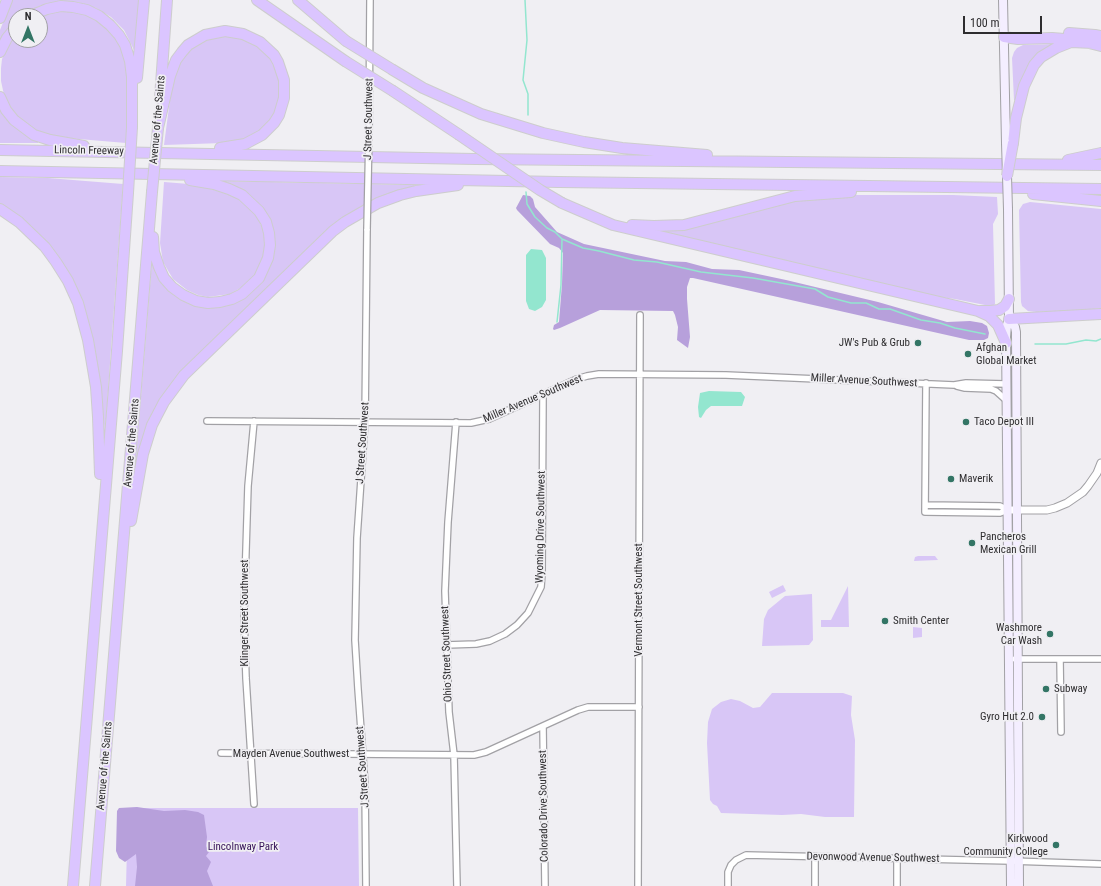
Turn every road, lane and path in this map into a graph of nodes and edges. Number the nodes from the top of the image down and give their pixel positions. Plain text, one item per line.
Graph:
1 (7, 0) edge
2 (144, 0) edge
3 (167, 0) edge
4 (257, 0) edge
5 (298, 0) edge
6 (370, 0) edge
7 (1003, 0) edge
8 (48, 9) edge
9 (0, 18) edge
10 (8, 37) edge
11 (1004, 37) junction
12 (1098, 42) edge
13 (0, 52) edge
14 (0, 97) edge
15 (132, 127) junction
16 (158, 128) junction
17 (1010, 143) junction
18 (0, 150) edge
19 (117, 152) junction
20 (178, 153) junction
21 (1101, 153) edge
22 (768, 162) junction
23 (1044, 164) junction
24 (1101, 165) edge
25 (0, 172) edge
26 (143, 175) junction
27 (1007, 176) joint
28 (559, 182) junction
29 (914, 187) junction
30 (951, 187) junction
31 (1101, 189) edge
32 (1101, 201) edge
33 (151, 207) junction
34 (0, 209) edge
35 (603, 220) junction
36 (1009, 299) junction
37 (978, 311) junction
38 (1101, 314) edge
39 (640, 315) dead end
40 (1010, 319) junction
41 (1101, 320) edge
42 (1006, 343) junction
43 (640, 374) junction
44 (926, 383) junction
45 (1006, 384) junction
46 (954, 385) junction
47 (543, 395) junction
48 (1006, 400) junction
49 (1017, 408) junction
50 (207, 421) dead end
51 (254, 421) junction
52 (365, 422) junction
53 (456, 422) junction
54 (1101, 463) edge
55 (925, 505) junction
56 (1008, 510) junction
57 (1018, 511) junction
58 (101, 533) junction
59 (120, 594) junction
60 (446, 645) junction
61 (1008, 659) junction
62 (1017, 659) junction
63 (1060, 659) junction
64 (1101, 659) edge
65 (639, 707) junction
66 (543, 726) junction
67 (1061, 732) dead end
68 (221, 753) dead end
69 (251, 754) junction
70 (363, 754) junction
71 (454, 755) junction
72 (254, 804) dead end
73 (815, 856) junction
74 (897, 858) junction
75 (1015, 861) junction
76 (1101, 864) edge
77 (73, 886) edge
78 (95, 886) edge
79 (366, 886) edge
80 (457, 886) edge
81 (545, 886) edge
82 (638, 886) edge
83 (728, 886) edge
84 (815, 886) edge
85 (897, 886) edge
86 (1011, 886) edge
87 (1019, 886) edge

1 - 9 highway
2 - 15 highway, Avenue of the Saints
3 - 16 highway, Avenue of the Saints
4 - 35 highway, bridge
5 - 22 highway, bridge
6 - 52 street, J Street Southwest, bridge
7 - 11 main road
8 - 15 highway
10 - 13 highway
11 - 12 highway
11 - 17 main road
12 - 17 highway
14 - 19 highway
15 - 58 highway, Avenue of the Saints, bridge
16 - 20 highway
16 - 33 highway, Avenue of the Saints, bridge
17 - 27 highway, bridge
18 - 19 highway, Lincoln Freeway
19 - 20 highway, Lincoln Freeway
20 - 22 highway
21 - 23 highway
22 - 23 highway
23 - 24 highway
25 - 26 highway, Lincoln Freeway
26 - 28 highway
26 - 33 highway
27 - 36 main road, bridge
28 - 29 highway
28 - 59 highway
29 - 30 highway
29 - 35 highway
30 - 31 highway
30 - 32 highway
33 - 59 highway, Avenue of the Saints
34 - 58 highway
35 - 37 highway
36 - 37 highway
36 - 40 main road
37 - 42 highway
38 - 40 highway
39 - 43 street, Vermont Street Southwest
40 - 41 highway
40 - 42 main road
40 - 49 main road
42 - 45 main road
43 - 44 street, Miller Avenue Southwest
43 - 47 street, Miller Avenue Southwest
43 - 65 street, Vermont Street Southwest
44 - 46 street, Miller Avenue Southwest
44 - 55 street
45 - 46 street, Miller Avenue Southwest
45 - 48 main road
45 - 49 main road
46 - 48 street, Miller Avenue Southwest
47 - 53 street, Miller Avenue Southwest
47 - 60 street, Wyoming Drive Southwest
48 - 56 main road
49 - 57 main road
50 - 51 street, Miller Avenue Southwest
51 - 52 street, Miller Avenue Southwest
51 - 69 street, Klinger Street Southwest
52 - 53 street, Miller Avenue Southwest
52 - 70 street, J Street Southwest
53 - 60 street, Ohio Street Southwest
54 - 57 street
55 - 56 street
55 - 56 street
56 - 57 street
56 - 61 main road
57 - 62 main road
58 - 77 highway, Avenue of the Saints
59 - 78 highway, Avenue of the Saints
60 - 71 street, Ohio Street Southwest
61 - 62 street
61 - 75 main road
62 - 63 street
62 - 75 main road
63 - 64 street
63 - 67 street
65 - 66 street, Mayden Avenue Southwest
65 - 82 street, Vermont Street Southwest
66 - 71 street, Mayden Avenue Southwest
66 - 81 street, Colorado Drive Southwest
68 - 69 street, Mayden Avenue Southwest
69 - 70 street, Mayden Avenue Southwest
69 - 72 street, Klinger Street Southwest
70 - 71 street, Mayden Avenue Southwest
70 - 79 street, J Street Southwest
71 - 80 street, Ohio Street Southwest
73 - 74 street, Devonwood Avenue Southwest
73 - 83 street, Devonwood Avenue Southwest
73 - 84 street
74 - 75 street, Devonwood Avenue Southwest
74 - 85 street
75 - 76 street, Devonwood Avenue Southwest
75 - 86 main road
75 - 87 main road

